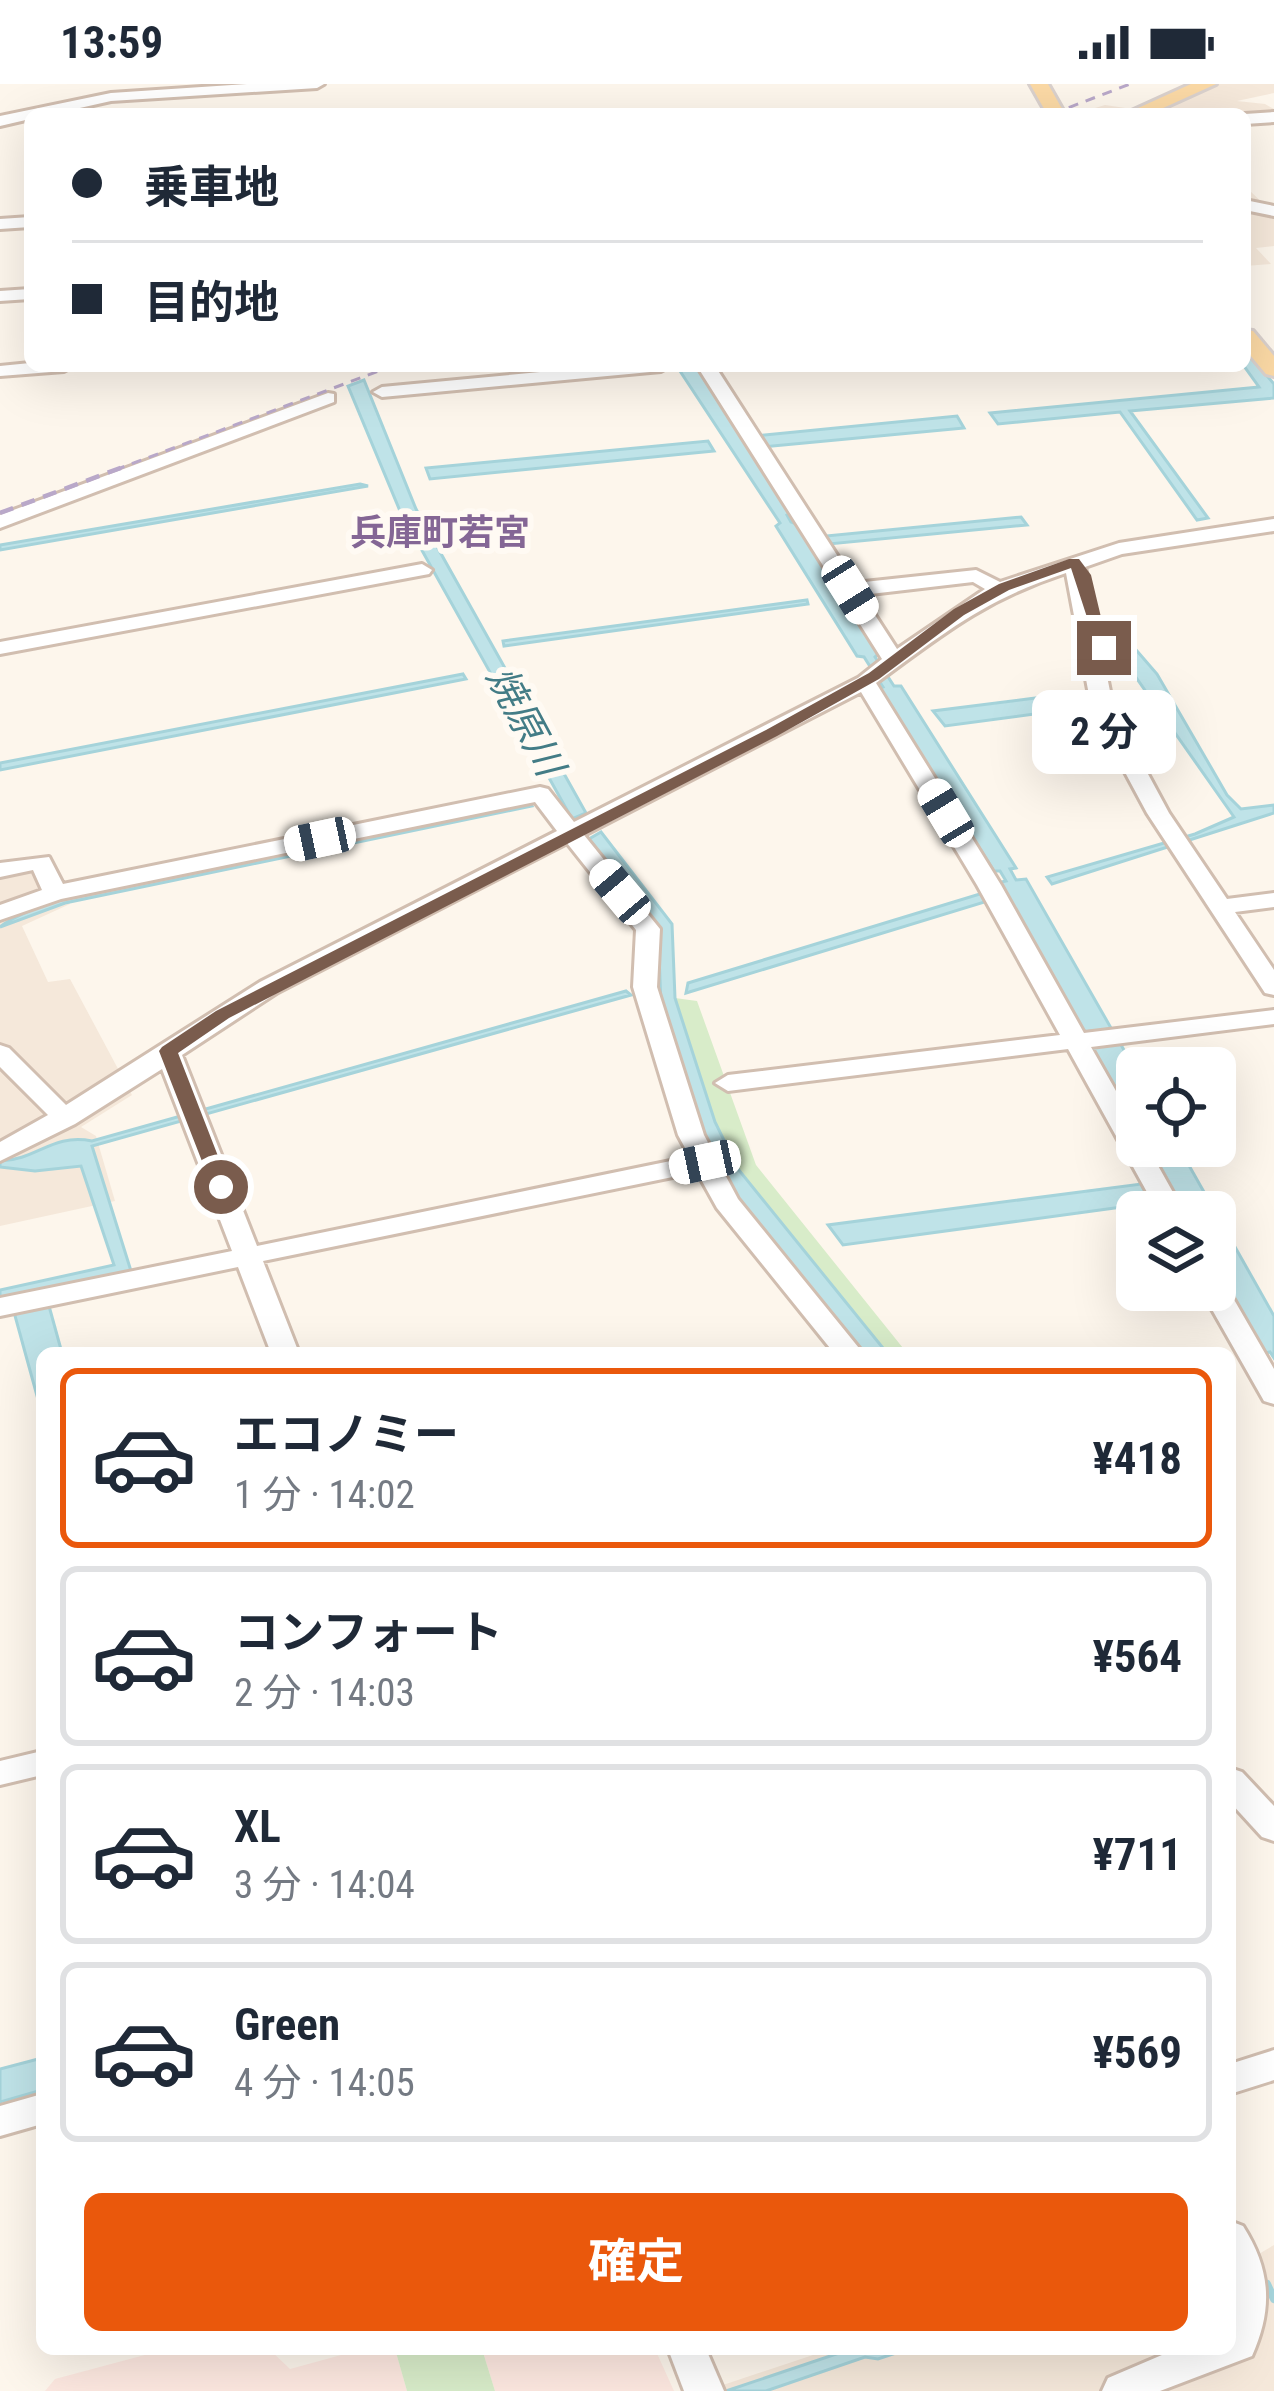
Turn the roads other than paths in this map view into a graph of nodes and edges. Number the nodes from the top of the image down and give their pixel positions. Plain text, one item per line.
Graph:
1 (317, 84) edge
2 (1207, 84) edge
3 (246, 86) edge
4 (282, 86) edge
5 (16, 100) dead end
6 (63, 104) junction
7 (48, 108) edge
8 (1152, 108) edge
9 (1251, 343) edge
10 (1274, 369) edge
11 (597, 372) edge
12 (710, 372) edge
13 (382, 392) dead end
14 (328, 398) dead end
15 (0, 522) edge
16 (1274, 526) edge
17 (1074, 562) junction
18 (422, 571) dead end
19 (850, 590) junction
20 (999, 590) junction
21 (0, 648) edge
22 (880, 672) junction
23 (571, 834) junction
24 (0, 870) edge
25 (56, 893) junction
26 (1274, 900) edge
27 (1220, 907) junction
28 (0, 913) edge
29 (1274, 988) edge
30 (1274, 1018) edge
31 (1074, 1041) junction
32 (168, 1051) junction
33 (0, 1053) edge
34 (728, 1083) dead end
35 (66, 1119) junction
36 (0, 1153) edge
37 (705, 1162) junction
38 (1159, 1191) edge
39 (247, 1255) junction
40 (19, 1303) edge
41 (1226, 1311) edge
42 (283, 1347) edge
43 (844, 1347) edge
44 (1253, 1362) edge
45 (1274, 1394) edge
46 (36, 1765) edge
47 (0, 1774) edge
48 (1236, 1787) edge
49 (1274, 1828) edge
50 (1274, 2065) edge
51 (1236, 2077) edge
52 (36, 2111) edge
53 (0, 2121) edge
54 (1236, 2246) edge
55 (1236, 2345) edge
56 (689, 2355) edge
57 (1211, 2355) edge
58 (704, 2391) edge
59 (1122, 2391) edge

1 - 4 street
2 - 8 main road
3 - 4 street
3 - 6 street
5 - 6 street
6 - 7 street
9 - 10 main road
11 - 13 street
12 - 19 street
14 - 15 street
16 - 17 street
17 - 20 street
17 - 27 street
18 - 21 street
19 - 20 street
19 - 22 street
20 - 22 street
22 - 23 street
22 - 31 street
23 - 25 street
23 - 32 street
23 - 37 street
24 - 25 street
25 - 28 street
26 - 27 street
27 - 29 street
30 - 31 street
31 - 34 street
31 - 38 street
32 - 35 street
32 - 39 street
33 - 35 street
35 - 36 street
37 - 39 street
37 - 43 street
39 - 40 street
39 - 42 street
41 - 44 street
44 - 45 street
46 - 47 street
48 - 49 street
50 - 51 street
52 - 53 street
54 - 55 street
56 - 58 street
57 - 59 street

